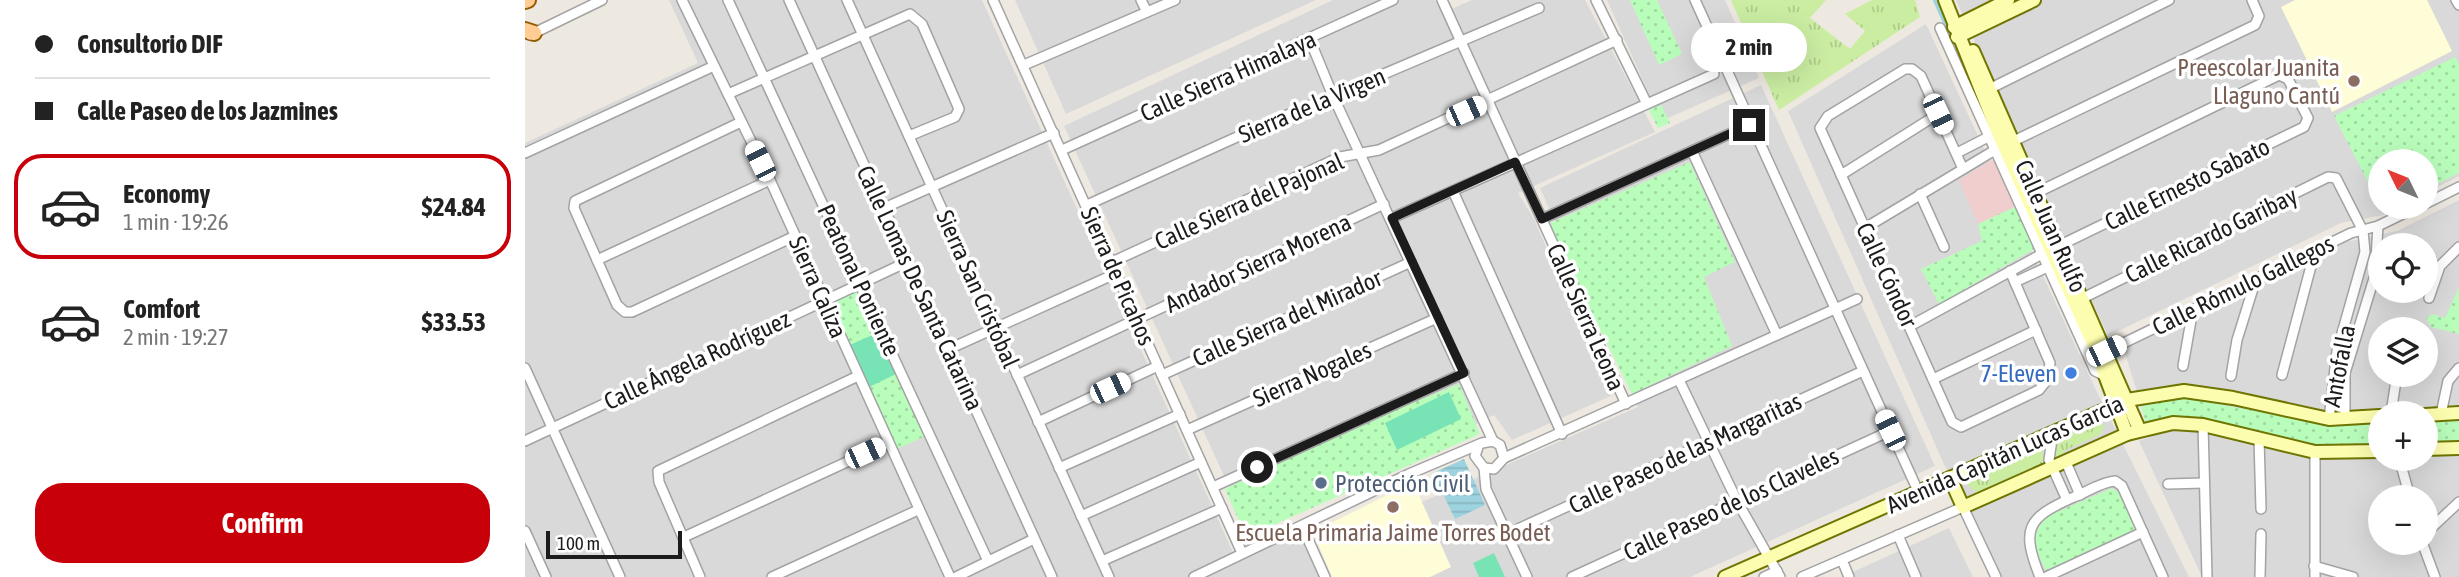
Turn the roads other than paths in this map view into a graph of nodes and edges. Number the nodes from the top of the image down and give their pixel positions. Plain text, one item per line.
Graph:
1 (603, 0) edge
2 (682, 0) edge
3 (728, 0) edge
4 (789, 0) edge
5 (847, 0) edge
6 (993, 0) edge
7 (1141, 0) edge
8 (1175, 0) edge
9 (1394, 0) edge
10 (1442, 0) edge
11 (1596, 0) edge
12 (1695, 0) edge
13 (1945, 0) edge
14 (2008, 0) edge
15 (2034, 0) edge
16 (2169, 0) edge
17 (2252, 0) edge
18 (2456, 0) edge
19 (2459, 5) edge
20 (1538, 8) dead end
21 (1147, 12) junction
22 (1955, 28) junction
23 (528, 33) edge
24 (862, 33) junction
25 (1310, 40) junction
26 (1617, 40) junction
27 (1461, 41) junction
28 (814, 56) junction
29 (1024, 65) junction
30 (714, 66) junction
31 (1714, 74) dead end
32 (765, 77) junction
33 (1985, 91) junction
34 (728, 94) junction
35 (1333, 96) junction
36 (1488, 102) junction
37 (1646, 102) junction
38 (1938, 114) junction
39 (741, 122) junction
40 (1749, 125) junction
41 (1054, 133) junction
42 (1998, 133) junction
43 (909, 136) junction
44 (2004, 146) junction
45 (1062, 150) junction
46 (1692, 151) junction
47 (525, 153) edge
48 (1957, 153) junction
49 (1361, 154) junction
50 (1515, 162) junction
51 (1963, 169) junction
52 (1841, 175) junction
53 (770, 180) junction
54 (931, 186) junction
55 (2459, 187) edge
56 (1453, 191) junction
57 (1920, 194) junction
58 (2032, 195) junction
59 (2438, 198) edge
60 (1384, 204) junction
61 (1087, 205) junction
62 (884, 208) junction
63 (1392, 218) junction
64 (1542, 219) junction
65 (2392, 219) edge
66 (2378, 226) junction
67 (1865, 228) junction
68 (2363, 231) junction
69 (795, 236) junction
70 (1944, 247) dead end
71 (2459, 247) edge
72 (2051, 250) junction
73 (2315, 251) junction
74 (597, 260) junction
75 (907, 262) junction
76 (1112, 262) junction
77 (1412, 262) junction
78 (2057, 263) junction
79 (2010, 271) junction
80 (2438, 272) edge
81 (1117, 273) junction
82 (2256, 279) junction
83 (2015, 282) junction
84 (860, 283) junction
85 (1857, 299) dead end
86 (824, 300) junction
87 (2079, 301) junction
88 (1835, 309) junction
89 (2193, 309) junction
90 (1437, 318) junction
91 (1136, 320) junction
92 (1910, 326) junction
93 (995, 327) junction
94 (2036, 330) junction
95 (1777, 335) junction
96 (949, 349) junction
97 (2102, 353) junction
98 (2183, 366) dead end
99 (525, 368) edge
100 (2459, 368) edge
101 (1160, 370) junction
102 (1863, 371) junction
103 (1464, 373) junction
104 (1017, 375) junction
105 (2282, 375) dead end
106 (858, 376) junction
107 (2111, 376) junction
108 (2231, 376) dead end
109 (1933, 379) junction
110 (1679, 380) junction
111 (2121, 402) junction
112 (1626, 404) junction
113 (2459, 413) edge
114 (1180, 414) junction
115 (2438, 414) edge
116 (2441, 414) junction
117 (2368, 417) edge
118 (2329, 419) junction
119 (2346, 419) junction
120 (1038, 422) junction
121 (2203, 425) junction
122 (552, 428) junction
123 (1187, 430) junction
124 (1890, 430) junction
125 (2054, 430) junction
126 (2133, 431) junction
127 (1562, 434) junction
128 (2259, 439) junction
129 (525, 441) edge
130 (1493, 441) junction
131 (1708, 442) junction
132 (888, 443) junction
133 (1478, 447) junction
134 (2459, 448) edge
135 (2438, 449) edge
136 (2315, 452) junction
137 (2368, 452) edge
138 (1504, 458) junction
139 (1201, 462) junction
140 (2066, 462) junction
141 (1059, 468) junction
142 (1484, 468) junction
143 (2053, 469) junction
144 (1950, 478) junction
145 (2204, 483) junction
146 (2168, 484) dead end
147 (1213, 487) junction
148 (1918, 491) junction
149 (2080, 495) junction
150 (2067, 500) junction
151 (1737, 501) junction
152 (2459, 502) edge
153 (1963, 507) junction
154 (1222, 508) junction
155 (2261, 509) dead end
156 (918, 510) junction
157 (1081, 516) junction
158 (2438, 522) edge
159 (1302, 526) junction
160 (525, 531) edge
161 (2143, 533) junction
162 (1507, 534) junction
163 (2260, 534) dead end
164 (1898, 535) junction
165 (684, 537) junction
166 (1034, 539) junction
167 (1242, 553) junction
168 (2426, 555) edge
169 (1769, 559) junction
170 (1842, 560) junction
171 (988, 561) junction
172 (1102, 562) junction
173 (2315, 566) junction
174 (1778, 574) edge
175 (1322, 576) edge
176 (546, 577) edge
177 (620, 577) edge
178 (700, 577) edge
179 (772, 577) edge
180 (950, 577) edge
181 (956, 577) edge
182 (1052, 577) edge
183 (1108, 577) edge
184 (1194, 577) edge
185 (1527, 577) edge
186 (1572, 577) edge
187 (1725, 577) edge
188 (1764, 577) edge
189 (1802, 577) edge
190 (1849, 577) edge
191 (1916, 577) edge
192 (1996, 577) edge
193 (2040, 577) edge
194 (2046, 577) edge
195 (2163, 577) edge
196 (2207, 577) edge
197 (2260, 577) edge
198 (2315, 577) edge
199 (2353, 577) edge
200 (2435, 577) edge

1 - 23 street
2 - 30 street, Sierra Caliza
3 - 32 street, Peatonal Poniente
4 - 28 street, Calle Lomas De Santa Catarina
5 - 24 street, Sierra San Cristóbal
6 - 29 street, Sierra de Picahos
7 - 21 street
8 - 21 street
9 - 25 street, Calle Sierra Himalaya
10 - 27 street, Calle Sierra Leona
11 - 26 street
12 - 40 street
13 - 22 street
14 - 22 street
15 - 22 street
16 - 33 street
17 - 44 street
18 - 19 street
20 - 27 street, Sierra de la Virgen
21 - 29 street
22 - 33 street, Calle Juan Rulfo
22 - 42 street, Calle Juan Rulfo
24 - 28 street
24 - 43 street, Sierra San Cristóbal
24 - 43 street
25 - 35 street
25 - 45 street, Calle Sierra Himalaya
26 - 36 street, Calle Sierra del Pajonal
26 - 37 street
27 - 35 street, Sierra de la Virgen
27 - 36 street, Calle Sierra Leona
28 - 32 street
28 - 62 street, Calle Lomas De Santa Catarina
29 - 41 street, Sierra de Picahos
30 - 34 street, Sierra Caliza
30 - 47 street
31 - 37 street
32 - 34 street
32 - 84 street, Peatonal Poniente
33 - 42 street, Calle Juan Rulfo
34 - 39 street, Sierra Caliza
35 - 49 street
35 - 61 street, Sierra de la Virgen
36 - 49 street, Calle Sierra del Pajonal
36 - 50 street, Calle Sierra Leona
37 - 50 street
38 - 48 street, Calle Cóndor
38 - 52 street
38 - 52 street, Calle Cóndor
39 - 53 street, Sierra Caliza
39 - 74 street
40 - 46 street
40 - 88 street
41 - 45 street, Sierra de Picahos
41 - 54 street
42 - 44 street, Calle Juan Rulfo
42 - 44 street, Calle Juan Rulfo
42 - 48 street
43 - 54 street, Sierra San Cristóbal
44 - 51 street
44 - 58 street, Calle Juan Rulfo
44 - 72 street, Calle Juan Rulfo
45 - 61 street, Sierra de Picahos
46 - 64 street
46 - 95 street
48 - 51 street, Calle Cóndor
49 - 60 street
49 - 76 street, Calle Sierra del Pajonal
50 - 56 street
50 - 64 street, Calle Sierra Leona
51 - 57 street
52 - 67 street, Calle Cóndor
53 - 69 street, Sierra Caliza
53 - 74 street
54 - 62 street
54 - 93 street, Sierra San Cristóbal
55 - 59 street
56 - 63 street
56 - 127 street
57 - 67 street
57 - 70 street
58 - 72 street, Calle Juan Rulfo
58 - 72 street, Calle Ernesto Sabato
60 - 63 street
60 - 91 street, Andador Sierra Morena
61 - 76 street, Sierra de Picahos
62 - 75 street, Calle Lomas De Santa Catarina
63 - 77 street
64 - 112 street, Calle Sierra Leona
65 - 66 street, Calle Rómulo Gallegos
66 - 68 street, Calle Rómulo Gallegos
66 - 119 street, Antofalla
67 - 92 street, Calle Cóndor
68 - 73 street, Calle Rómulo Gallegos
68 - 87 street, Calle Ricardo Garibay
68 - 118 street, Antofalla
69 - 74 street
69 - 86 street, Sierra Caliza
71 - 80 street
72 - 78 street, Calle Juan Rulfo
72 - 78 street, Calle Juan Rulfo
72 - 79 street, Calle Ernesto Sabato
73 - 82 street, Calle Rómulo Gallegos
73 - 105 street
75 - 84 street, Calle Ángela Rodríguez
75 - 96 street, Calle Lomas De Santa Catarina
76 - 81 street, Sierra de Picahos
77 - 90 street
77 - 101 street, Calle Sierra del Mirador
78 - 83 street
78 - 87 street, Calle Juan Rulfo
78 - 107 street, Calle Juan Rulfo
79 - 83 street, Calle Cóndor
79 - 92 street, Calle Ernesto Sabato
81 - 91 street, Sierra de Picahos
81 - 93 street
82 - 89 street, Calle Rómulo Gallegos
82 - 108 street
83 - 94 street, Calle Cóndor
84 - 86 street, Calle Ángela Rodríguez
84 - 171 street, Peatonal Poniente
85 - 88 street
86 - 106 street, Sierra Caliza
86 - 122 street, Calle Ángela Rodríguez
87 - 97 street, Calle Juan Rulfo
88 - 95 street
88 - 102 street
89 - 97 street, Calle Rómulo Gallegos
89 - 98 street
90 - 103 street
90 - 123 street, Sierra Nogales
91 - 101 street, Sierra de Picahos
91 - 104 street, Andador Sierra Morena
92 - 109 street, Calle Cóndor
93 - 96 street
93 - 104 street, Sierra San Cristóbal
94 - 109 street
94 - 109 street, Calle Cóndor
95 - 110 street
96 - 166 street, Calle Lomas De Santa Catarina
97 - 107 street, Calle Juan Rulfo
99 - 122 street
100 - 116 street
101 - 114 street, Sierra de Picahos
101 - 120 street, Calle Sierra del Mirador
102 - 124 street
102 - 131 street, Calle Paseo de las Margaritas
103 - 130 street
103 - 147 street
104 - 120 street, Sierra San Cristóbal
106 - 132 street, Sierra Caliza
106 - 165 street
107 - 111 street, Calle Juan Rulfo
110 - 112 street
110 - 131 street
111 - 118 street, Avenida Capitán Lucas García
111 - 125 street, Avenida Capitán Lucas García
111 - 126 street, Calle Juan Rulfo
112 - 127 street
113 - 116 street
114 - 123 street, Sierra de Picahos
114 - 141 street
115 - 116 street
117 - 119 street, Avenida Capitán Lucas García
118 - 119 street, Avenida Capitán Lucas García
120 - 141 street, Sierra San Cristóbal
121 - 126 street, Avenida Capitán Lucas García
121 - 128 street, Avenida Capitán Lucas García
121 - 145 street
122 - 129 street, Calle Ángela Rodríguez
122 - 177 street
123 - 139 street, Sierra de Picahos
124 - 148 street
124 - 151 street, Calle Paseo de los Claveles
125 - 143 street
125 - 144 street, Avenida Capitán Lucas García
126 - 140 street, Avenida Capitán Lucas García
127 - 138 street
128 - 136 street, Avenida Capitán Lucas García
128 - 155 street
130 - 133 street
130 - 138 street
131 - 151 street
131 - 162 street, Calle Paseo de las Margaritas
132 - 156 street, Sierra Caliza
132 - 165 street
133 - 142 street
133 - 159 street
134 - 135 street
136 - 137 street, Avenida Capitán Lucas García
136 - 173 street
138 - 142 street
139 - 147 street, Sierra de Picahos
139 - 157 street
140 - 143 street, Avenida Capitán Lucas García
140 - 149 street
141 - 157 street, Sierra San Cristóbal
142 - 162 street
143 - 150 street
143 - 153 street, Avenida Capitán Lucas García
144 - 148 street, Avenida Capitán Lucas García
144 - 153 street
145 - 146 street
145 - 196 street
147 - 154 street, Sierra de Picahos
148 - 169 street, Avenida Capitán Lucas García
149 - 150 street
149 - 161 street
150 - 193 street
151 - 169 street
151 - 186 street, Calle Paseo de los Claveles
152 - 158 street
153 - 164 street
153 - 192 street
154 - 167 street, Sierra de Picahos
154 - 172 street
156 - 179 street
156 - 180 street, Sierra Caliza
157 - 172 street, Sierra San Cristóbal
159 - 167 street
159 - 175 street
160 - 176 street
161 - 194 street
161 - 195 street
162 - 185 street
163 - 197 street
164 - 170 street
164 - 191 street
165 - 178 street
166 - 171 street
166 - 182 street, Calle Lomas De Santa Catarina
167 - 184 street
168 - 200 street
169 - 174 street
169 - 187 street, Avenida Capitán Lucas García
170 - 189 street
170 - 190 street
171 - 181 street
172 - 183 street, Sierra San Cristóbal
173 - 198 street
173 - 199 street
174 - 188 street

